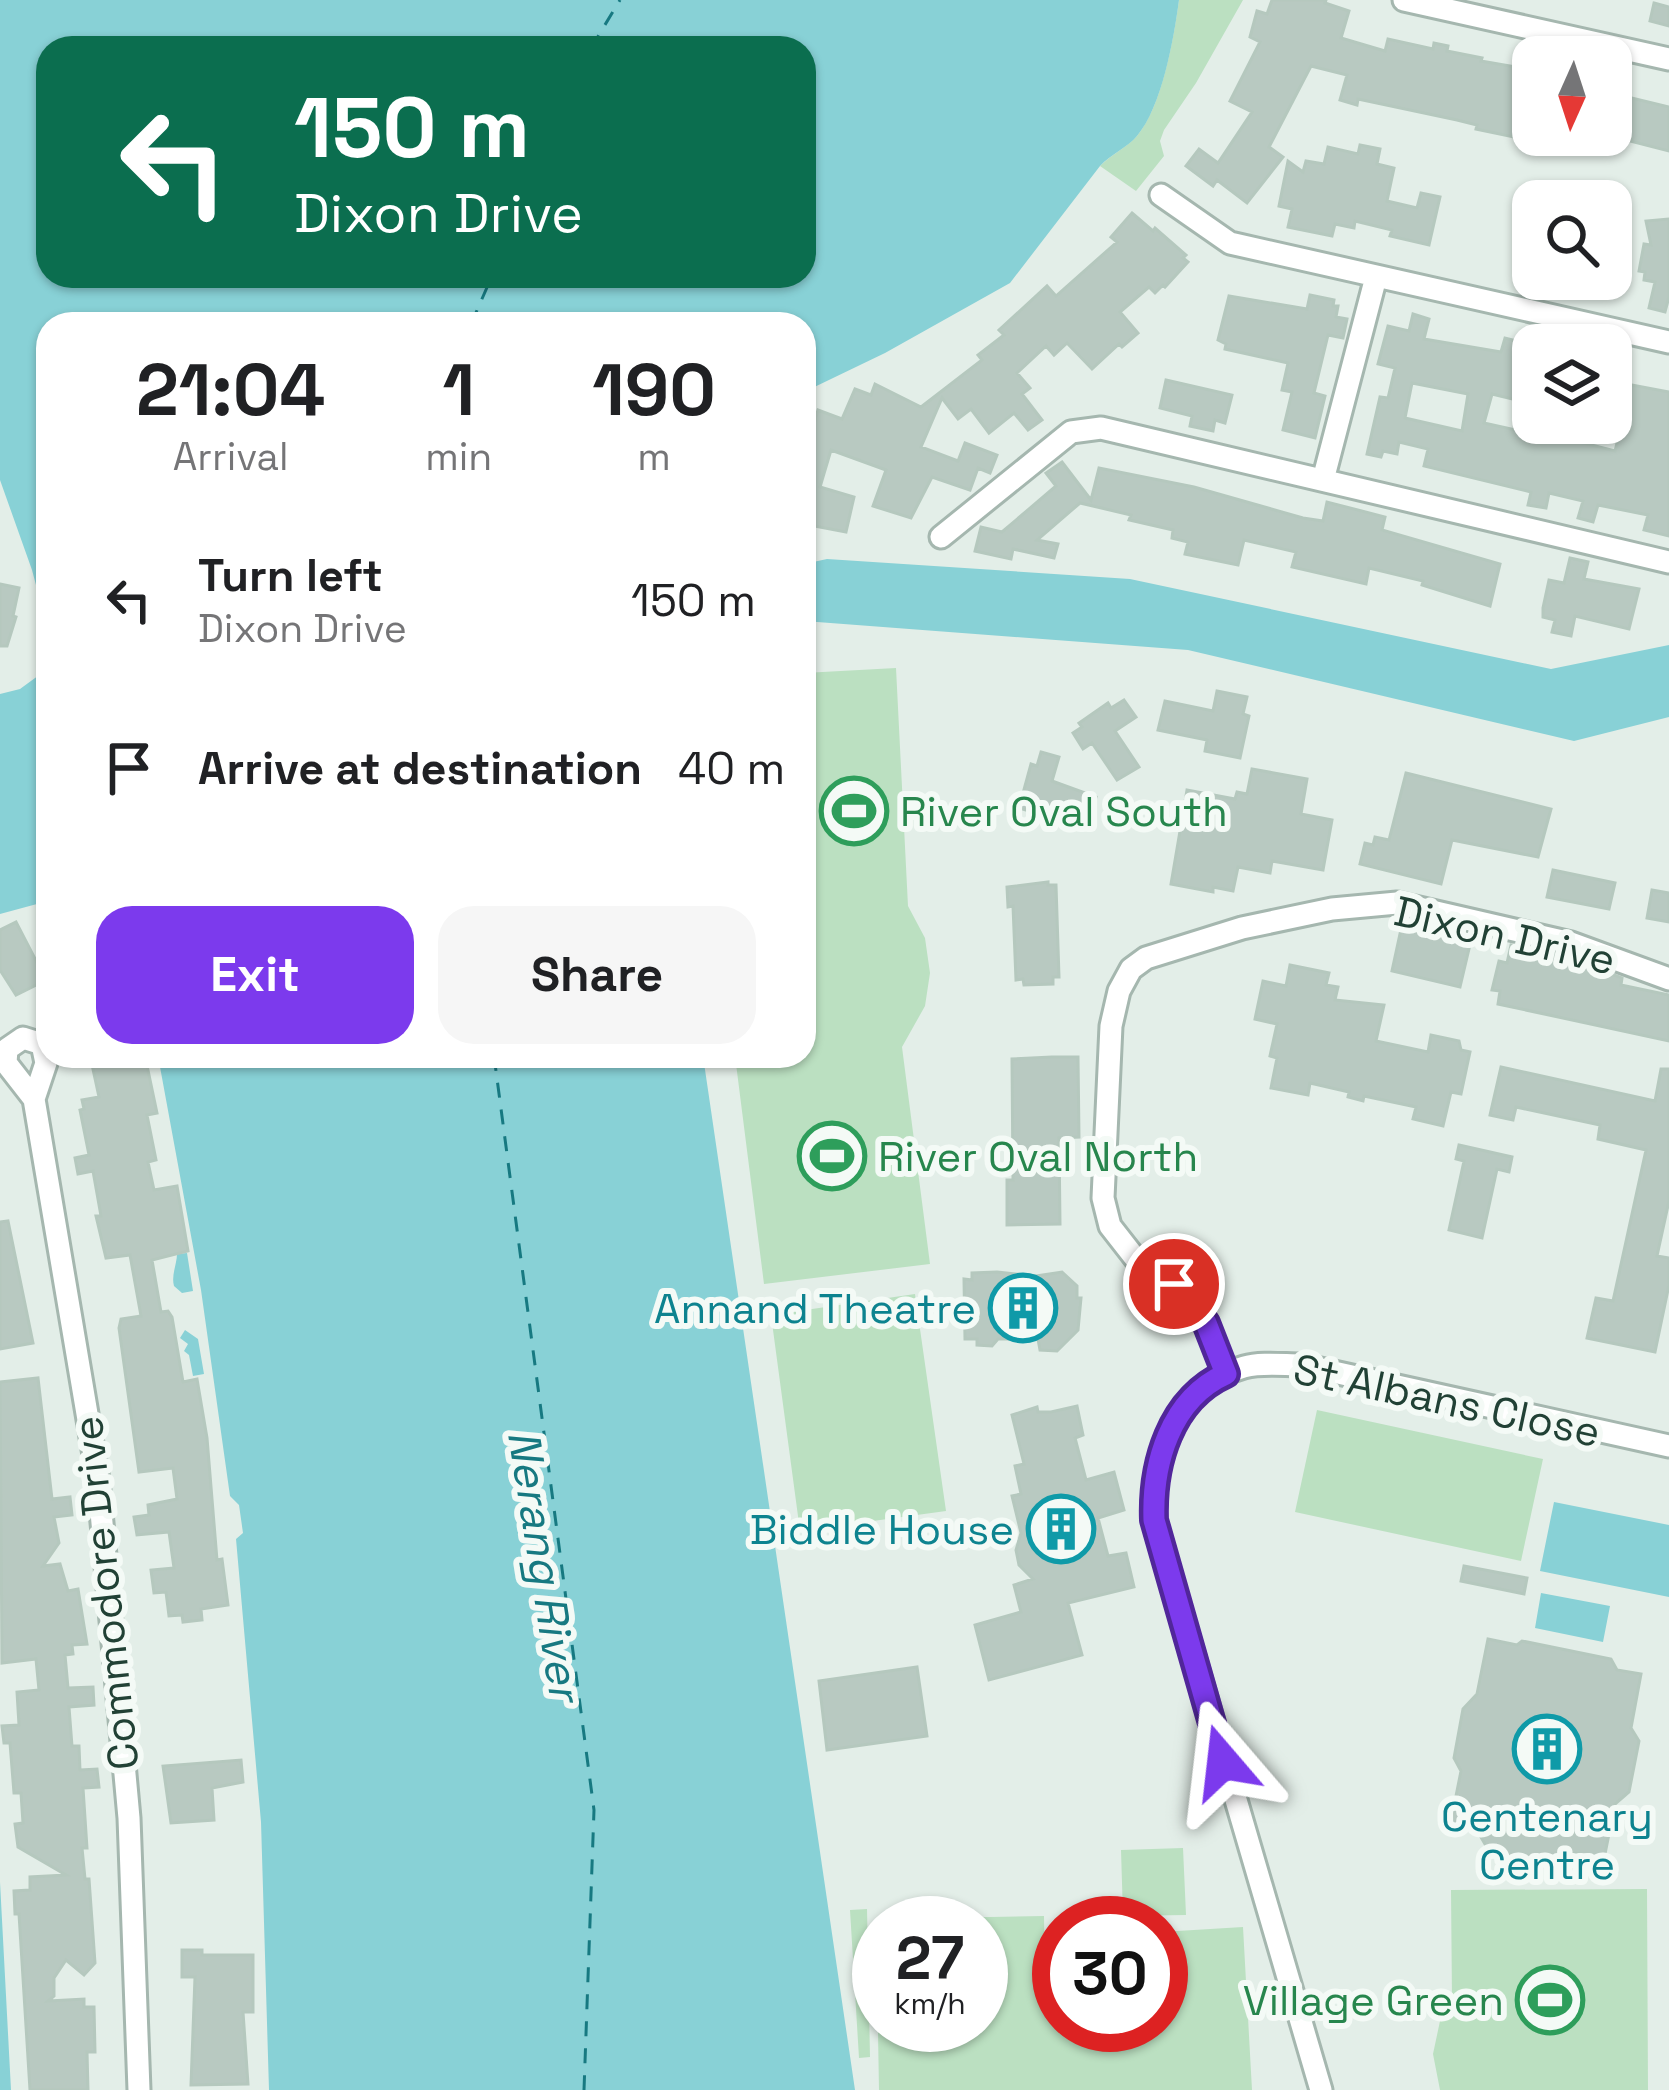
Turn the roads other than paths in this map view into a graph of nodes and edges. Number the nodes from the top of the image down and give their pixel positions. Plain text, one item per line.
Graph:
1 (1405, 0) edge
2 (1669, 59) edge
3 (1161, 195) dead end
4 (1376, 277) junction
5 (1669, 342) edge
6 (1323, 480) junction
7 (941, 537) dead end
8 (1669, 562) edge
9 (1669, 979) edge
10 (34, 1099) dead end
11 (1226, 1374) junction
12 (1669, 1446) edge
13 (140, 2090) edge
14 (1322, 2090) edge

1 - 2 street
3 - 4 street
4 - 5 street
4 - 6 street
6 - 7 street
6 - 8 street
9 - 11 street, Dixon Drive
10 - 13 street, Commodore Drive
11 - 12 street, St Albans Close
11 - 14 street

